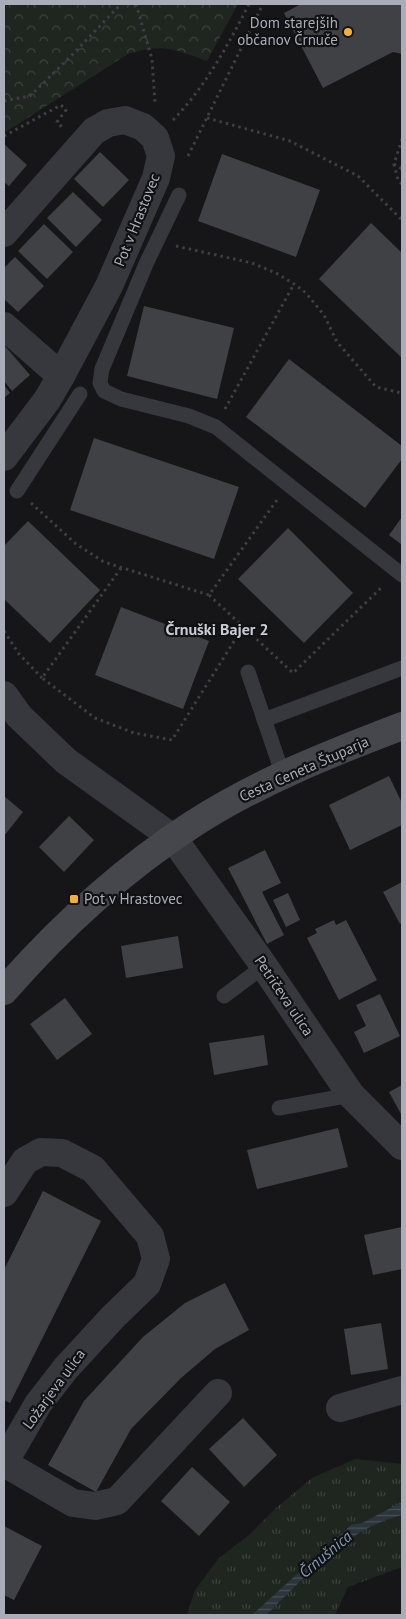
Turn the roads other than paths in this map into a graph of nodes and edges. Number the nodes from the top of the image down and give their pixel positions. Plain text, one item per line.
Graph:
1 (180, 195) dead end
2 (4, 233) edge
3 (4, 326) edge
4 (70, 385) junction
5 (4, 457) edge
6 (17, 492) road end
7 (401, 573) edge
8 (402, 668) edge
9 (248, 672) dead end
10 (4, 695) edge
11 (264, 720) junction
12 (402, 726) edge
13 (282, 775) junction
14 (173, 838) junction
15 (264, 966) junction
16 (4, 991) edge
17 (224, 996) dead end
18 (351, 1095) junction
19 (279, 1108) dead end
20 (402, 1146) edge
21 (4, 1194) edge
22 (402, 1390) edge
23 (218, 1393) dead end
24 (340, 1408) dead end
25 (4, 1463) edge

1 - 7 lane
2 - 4 street, Pot v Hrastovec
3 - 4 street
4 - 5 street, Pot v Hrastovec
4 - 6 lane
8 - 11 lane
9 - 11 lane
10 - 14 street
11 - 13 lane
12 - 13 street, Cesta Ceneta Štuparja
13 - 14 street, Cesta Ceneta Štuparja
14 - 15 street, Petričeva ulica
14 - 16 street, Cesta Ceneta Štuparja
15 - 17 lane
15 - 18 street, Petričeva ulica
18 - 19 lane
18 - 20 street, Petričeva ulica
21 - 25 street, Ložarjeva ulica
22 - 24 street
23 - 25 street, Ložarjeva ulica

